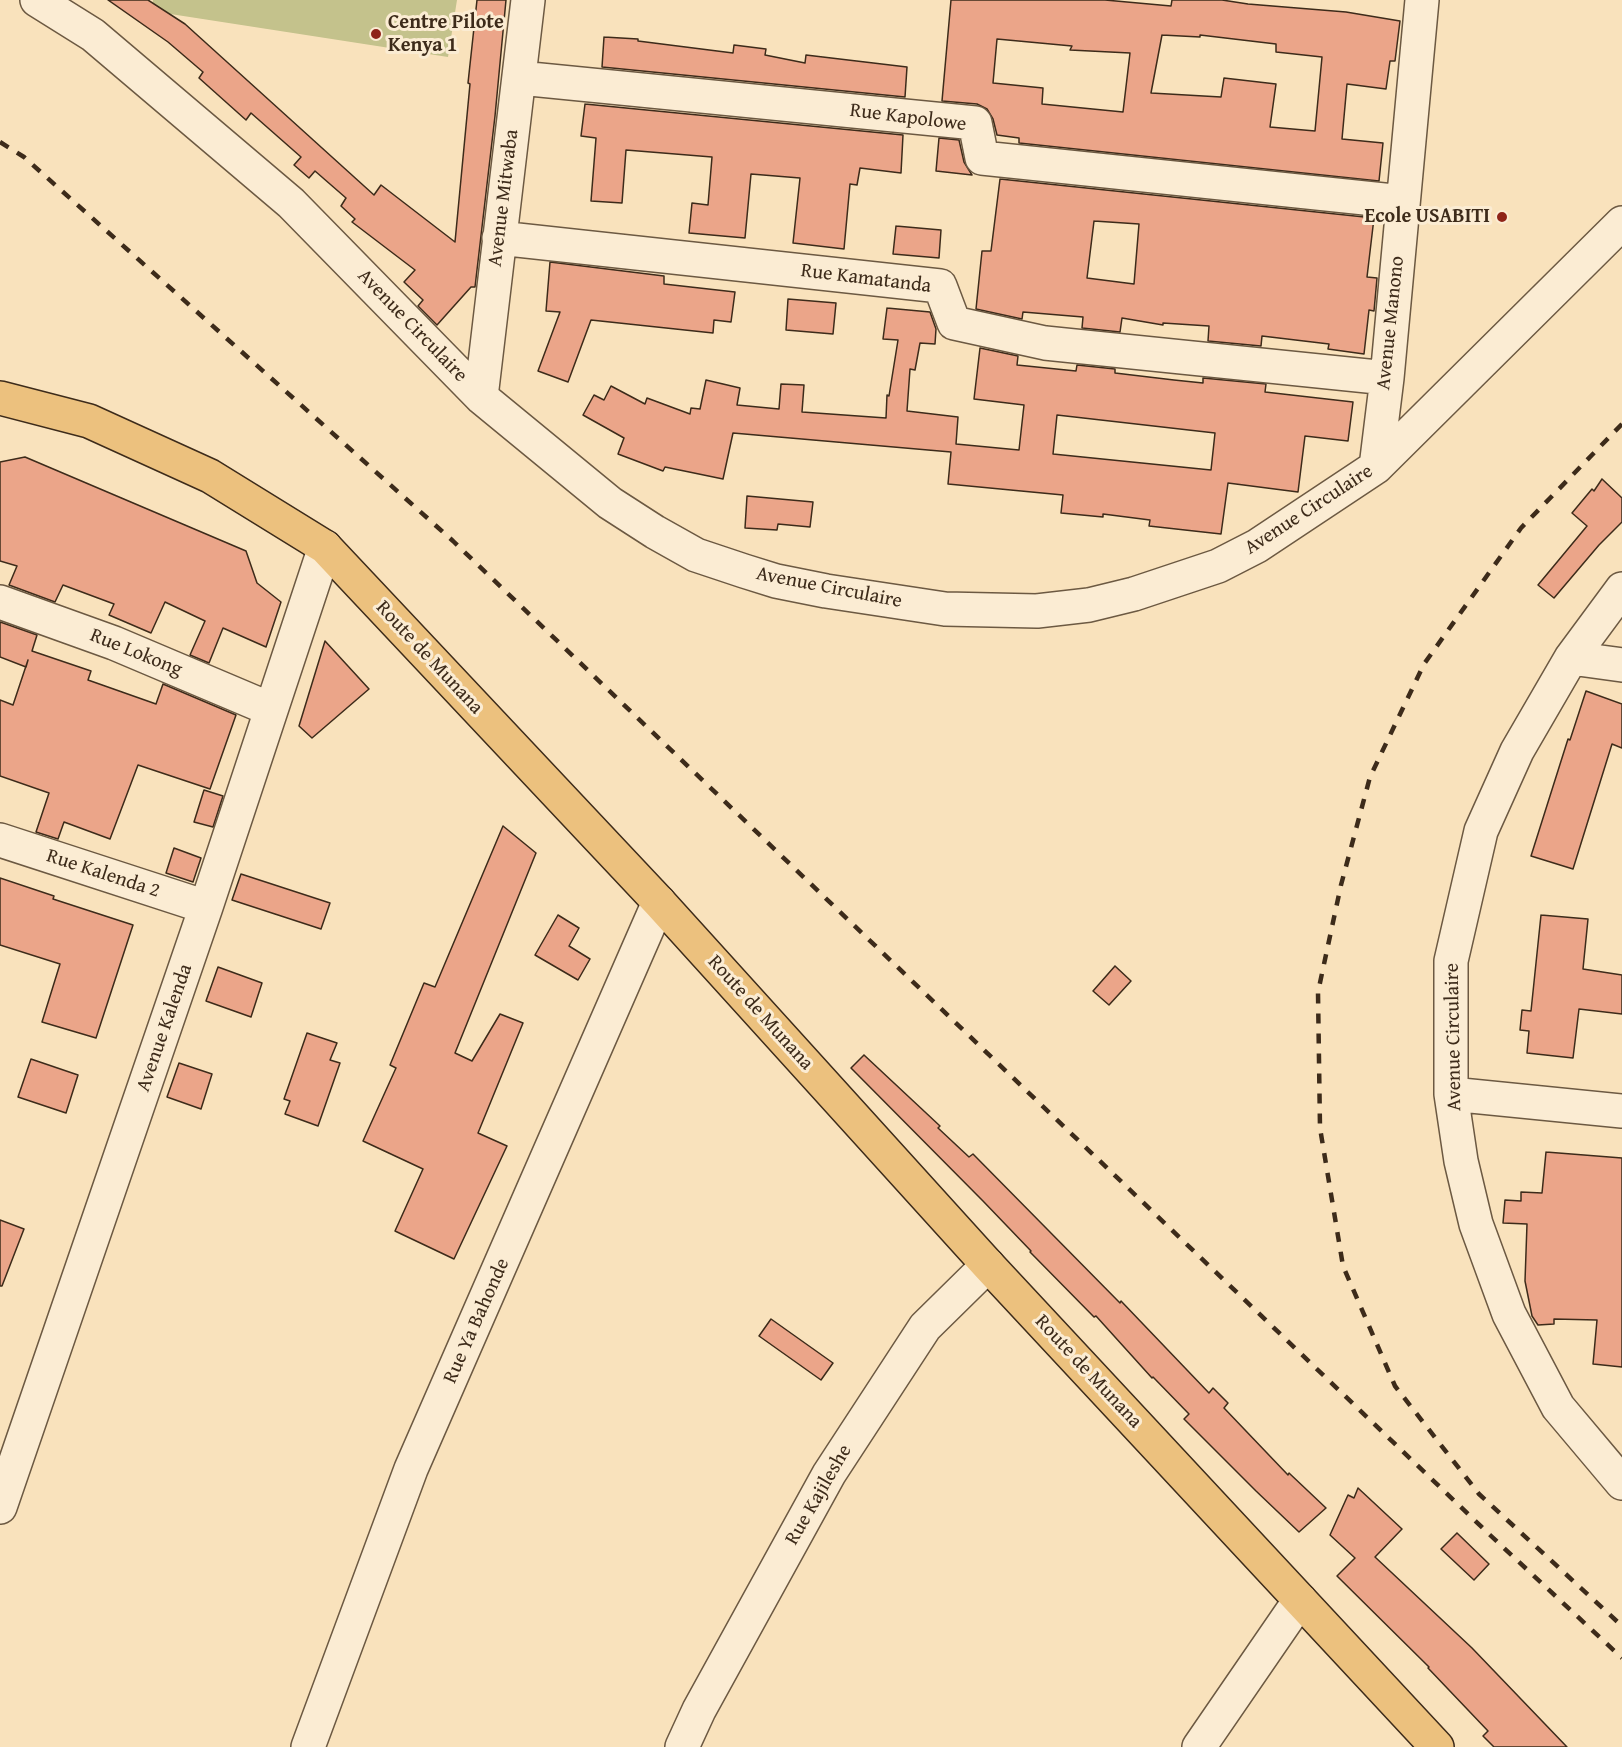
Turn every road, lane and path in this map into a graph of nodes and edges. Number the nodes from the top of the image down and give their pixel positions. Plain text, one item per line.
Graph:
1 (37, 0) edge
2 (528, 0) edge
3 (1422, 0) edge
4 (530, 79) dead end
5 (1403, 202) junction
6 (1622, 223) edge
7 (499, 238) junction
8 (1387, 378) junction
9 (481, 397) junction
10 (0, 398) edge
11 (1376, 467) junction
12 (325, 548) junction
13 (1622, 589) edge
14 (0, 602) edge
15 (1571, 658) junction
16 (1622, 665) edge
17 (270, 709) junction
18 (0, 840) edge
19 (659, 902) junction
20 (206, 907) junction
21 (1451, 1094) junction
22 (1622, 1111) edge
23 (988, 1265) junction
24 (1622, 1483) edge
25 (0, 1508) edge
26 (1299, 1600) junction
27 (308, 1747) edge
28 (682, 1747) edge
29 (1199, 1747) edge
30 (1437, 1747) edge

1 - 9 street, Avenue Circulaire
2 - 7 street, Avenue Mitwaba
3 - 5 street, Avenue Manono
4 - 5 street, Rue Kapolowe
5 - 8 street, Avenue Manono
6 - 11 street, Avenue Circulaire
7 - 8 street, Rue Kamatanda
7 - 9 street, Avenue Mitwaba
8 - 11 street, Avenue Manono
9 - 11 street, Avenue Circulaire
10 - 12 main road, Route de Munana
12 - 17 street, Avenue Kalenda
12 - 19 main road, Route de Munana
13 - 15 street, Avenue Circulaire
14 - 17 street, Rue Lokong
15 - 16 street
15 - 21 street, Avenue Circulaire
17 - 20 street, Avenue Kalenda
18 - 20 street, Rue Kalenda 2
19 - 23 main road, Route de Munana
19 - 27 street, Rue Ya Bahonde
20 - 25 street, Avenue Kalenda
21 - 22 street
21 - 24 street, Avenue Circulaire
23 - 26 main road, Route de Munana
23 - 28 street, Rue Kajileshe
26 - 29 street
26 - 30 main road, Route de Munana

